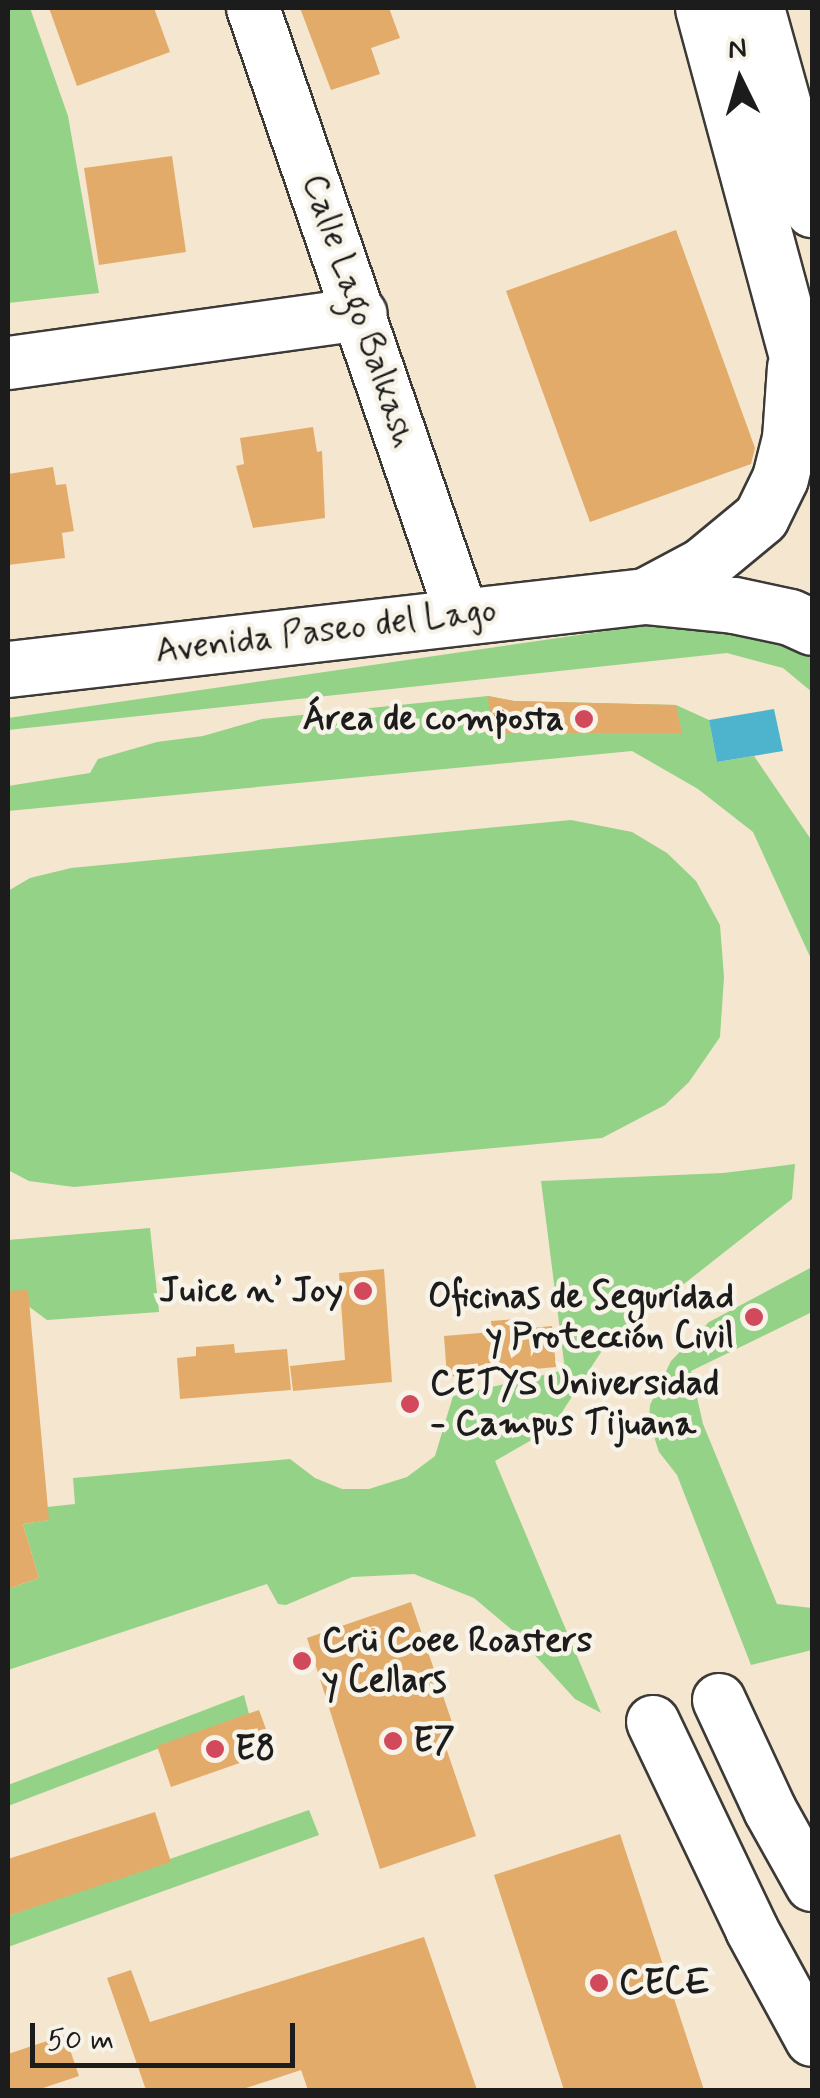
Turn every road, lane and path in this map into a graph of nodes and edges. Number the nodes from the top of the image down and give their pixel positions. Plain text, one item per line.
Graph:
1 (253, 8) edge
2 (703, 8) edge
3 (756, 8) edge
4 (812, 210) edge
5 (361, 314) junction
6 (795, 349) junction
7 (8, 363) edge
8 (812, 410) edge
9 (645, 596) junction
10 (462, 616) junction
11 (812, 627) edge
12 (8, 669) edge
13 (719, 1700) dead end
14 (653, 1722) dead end
15 (812, 1884) edge
16 (812, 2040) edge

1 - 5 street, Calle Lago Balkash
2 - 6 main road
3 - 4 main road
5 - 7 street
5 - 10 street, Calle Lago Balkash
6 - 8 main road
6 - 9 main road
9 - 10 main road, Avenida Paseo del Lago
9 - 11 main road
10 - 12 main road, Avenida Paseo del Lago
13 - 15 street
14 - 16 street

